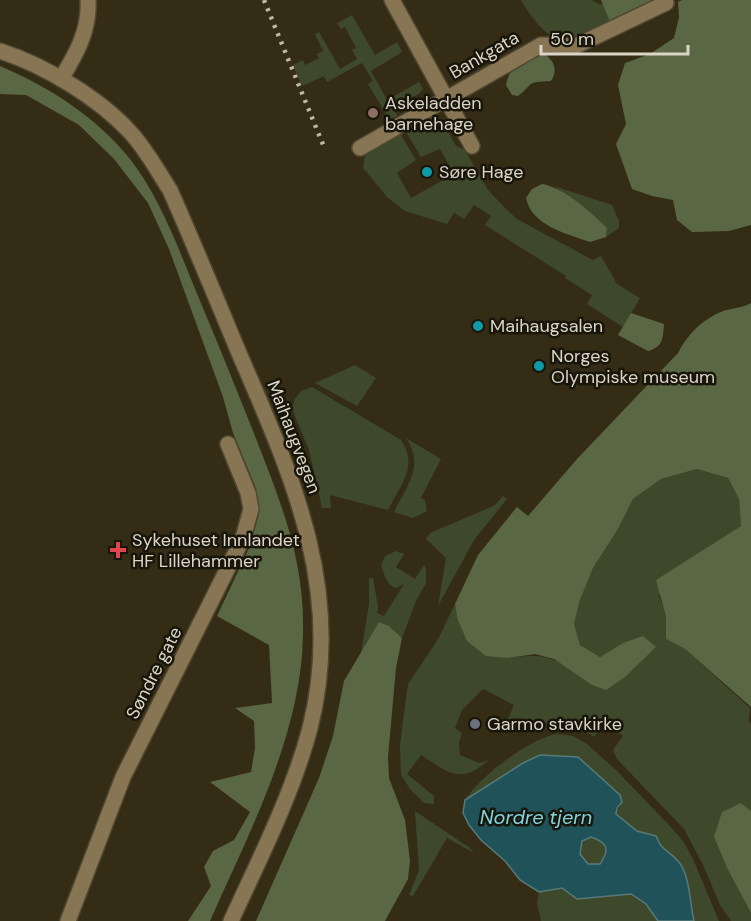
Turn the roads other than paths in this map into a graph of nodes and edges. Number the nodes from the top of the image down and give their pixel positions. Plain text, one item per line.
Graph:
1 (88, 0) edge
2 (392, 0) edge
3 (666, 3) dead end
4 (0, 51) edge
5 (61, 79) junction
6 (446, 99) junction
7 (472, 146) dead end
8 (360, 148) dead end
9 (228, 444) dead end
10 (68, 921) edge
11 (231, 921) edge

1 - 5 street
2 - 6 street
3 - 6 street, Bankgata
4 - 5 street, Maihaugvegen
5 - 11 street, Maihaugvegen
6 - 7 street
6 - 8 street, Bankgata
9 - 10 street, Søndre gate

